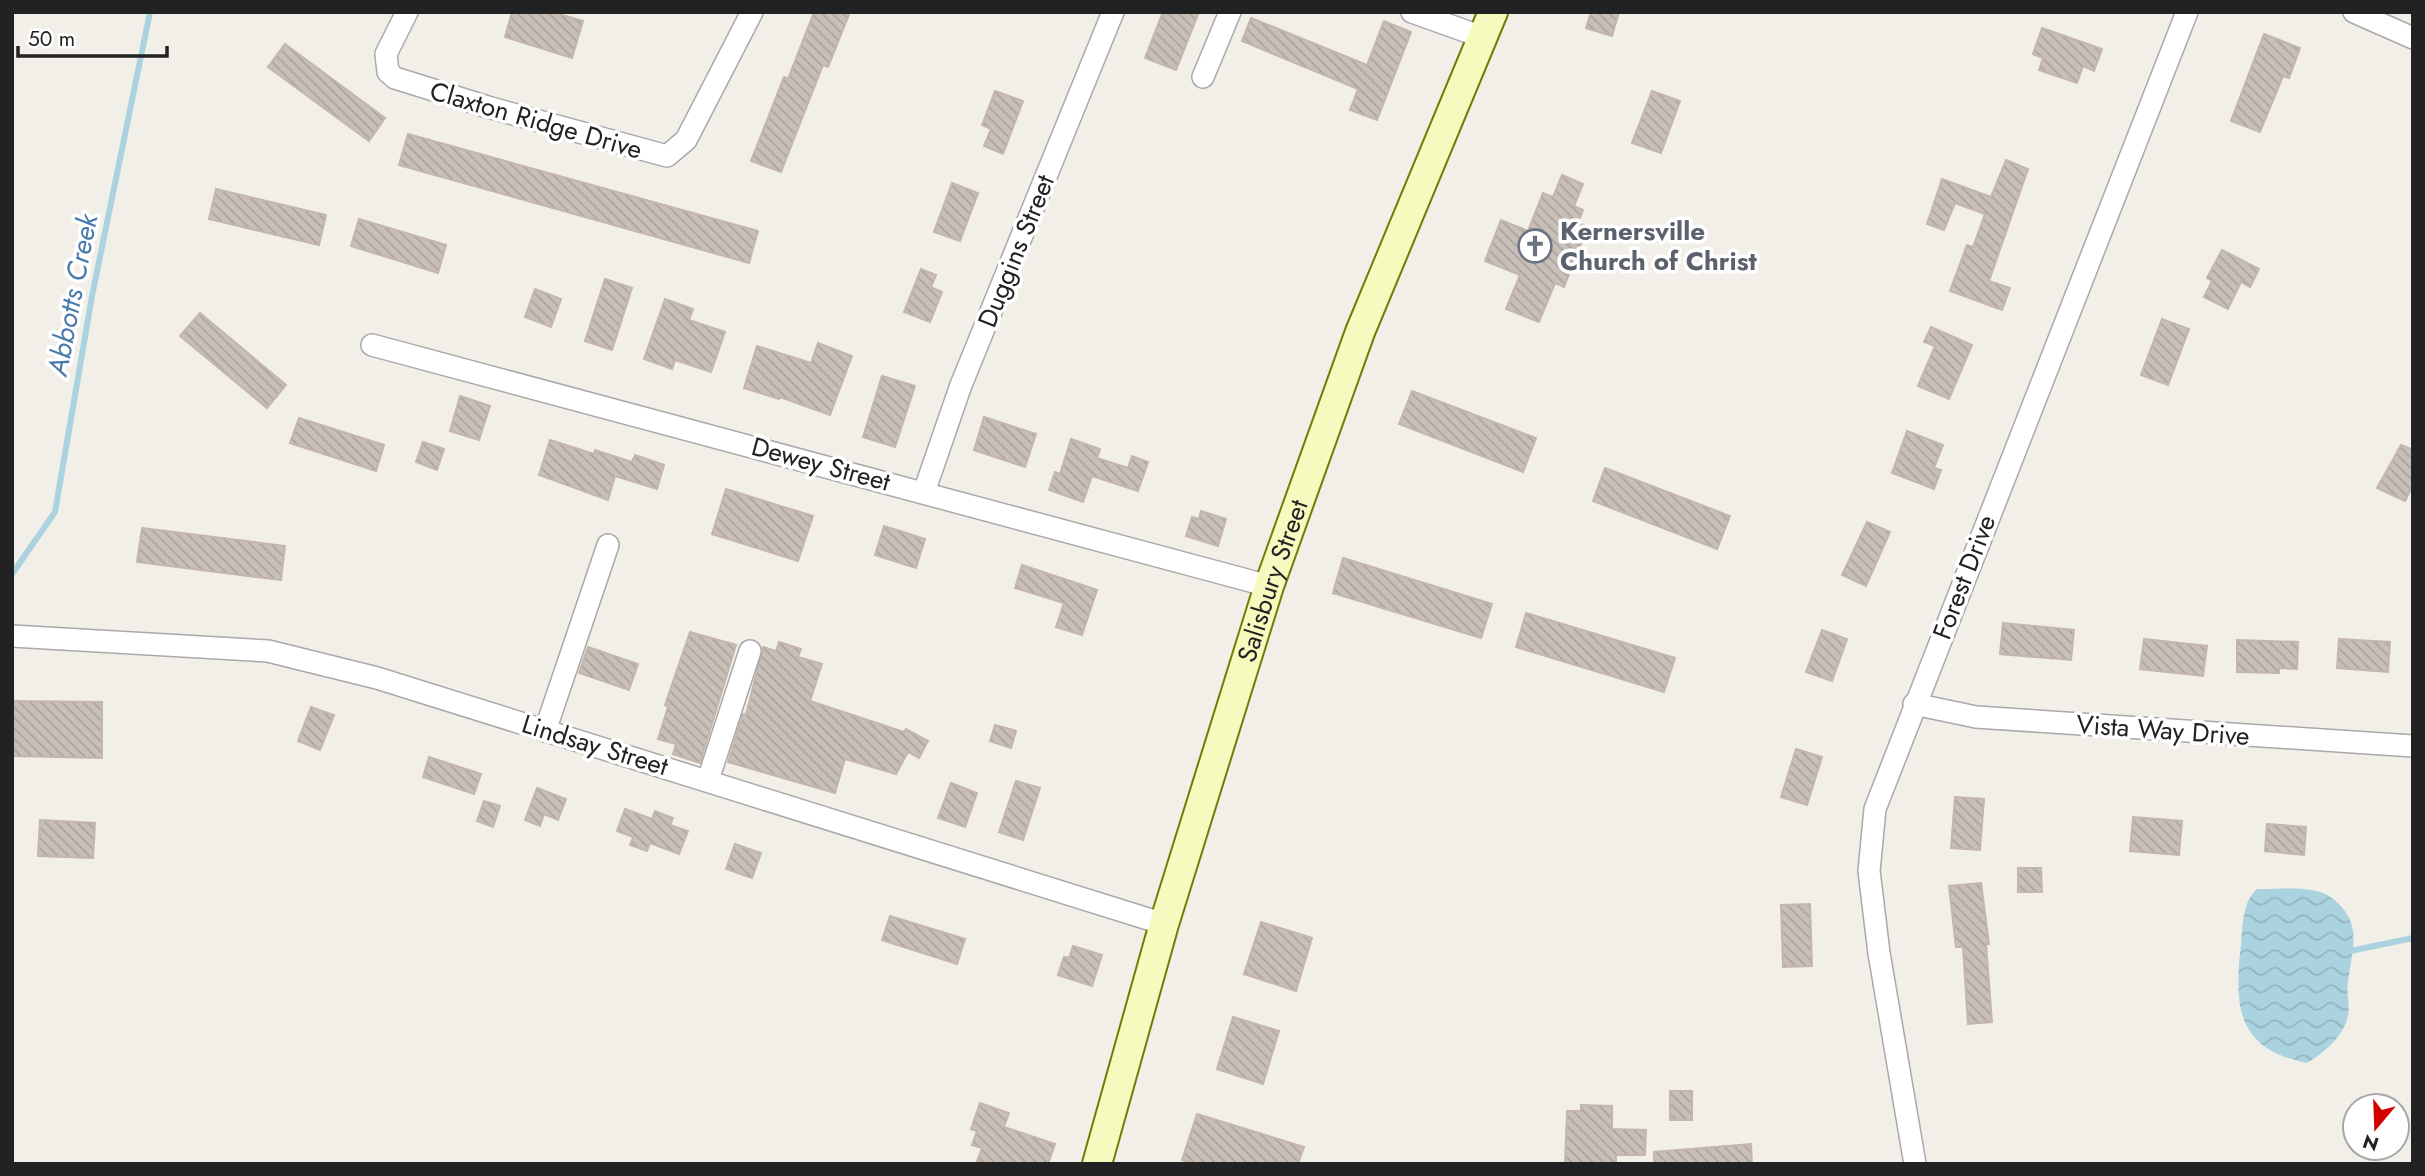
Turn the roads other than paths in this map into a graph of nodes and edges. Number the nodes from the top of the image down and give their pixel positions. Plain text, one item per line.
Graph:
1 (407, 12) edge
2 (752, 12) edge
3 (1113, 12) edge
4 (1230, 12) edge
5 (1412, 12) edge
6 (2187, 12) edge
7 (2354, 12) edge
8 (1488, 25) edge
9 (2413, 38) edge
10 (1203, 77) dead end
11 (372, 345) dead end
12 (924, 492) junction
13 (608, 545) dead end
14 (1269, 586) junction
15 (12, 636) edge
16 (750, 651) dead end
17 (1914, 704) junction
18 (545, 731) junction
19 (2413, 746) edge
20 (708, 780) junction
21 (1164, 924) junction
22 (1097, 1164) edge
23 (1915, 1164) edge

1 - 2 street, Claxton Ridge Drive
3 - 12 street, Duggins Street
4 - 10 street
5 - 8 street
6 - 17 street, Forest Drive
7 - 9 street
8 - 14 main road, Salisbury Street
11 - 12 street, Dewey Street
12 - 14 street, Dewey Street
13 - 18 street
14 - 21 main road, Salisbury Street
15 - 18 street, Lindsay Street
16 - 20 street
17 - 19 street, Vista Way Drive
17 - 23 street, Forest Drive
18 - 20 street, Lindsay Street
20 - 21 street, Lindsay Street
21 - 22 main road, Salisbury Street

